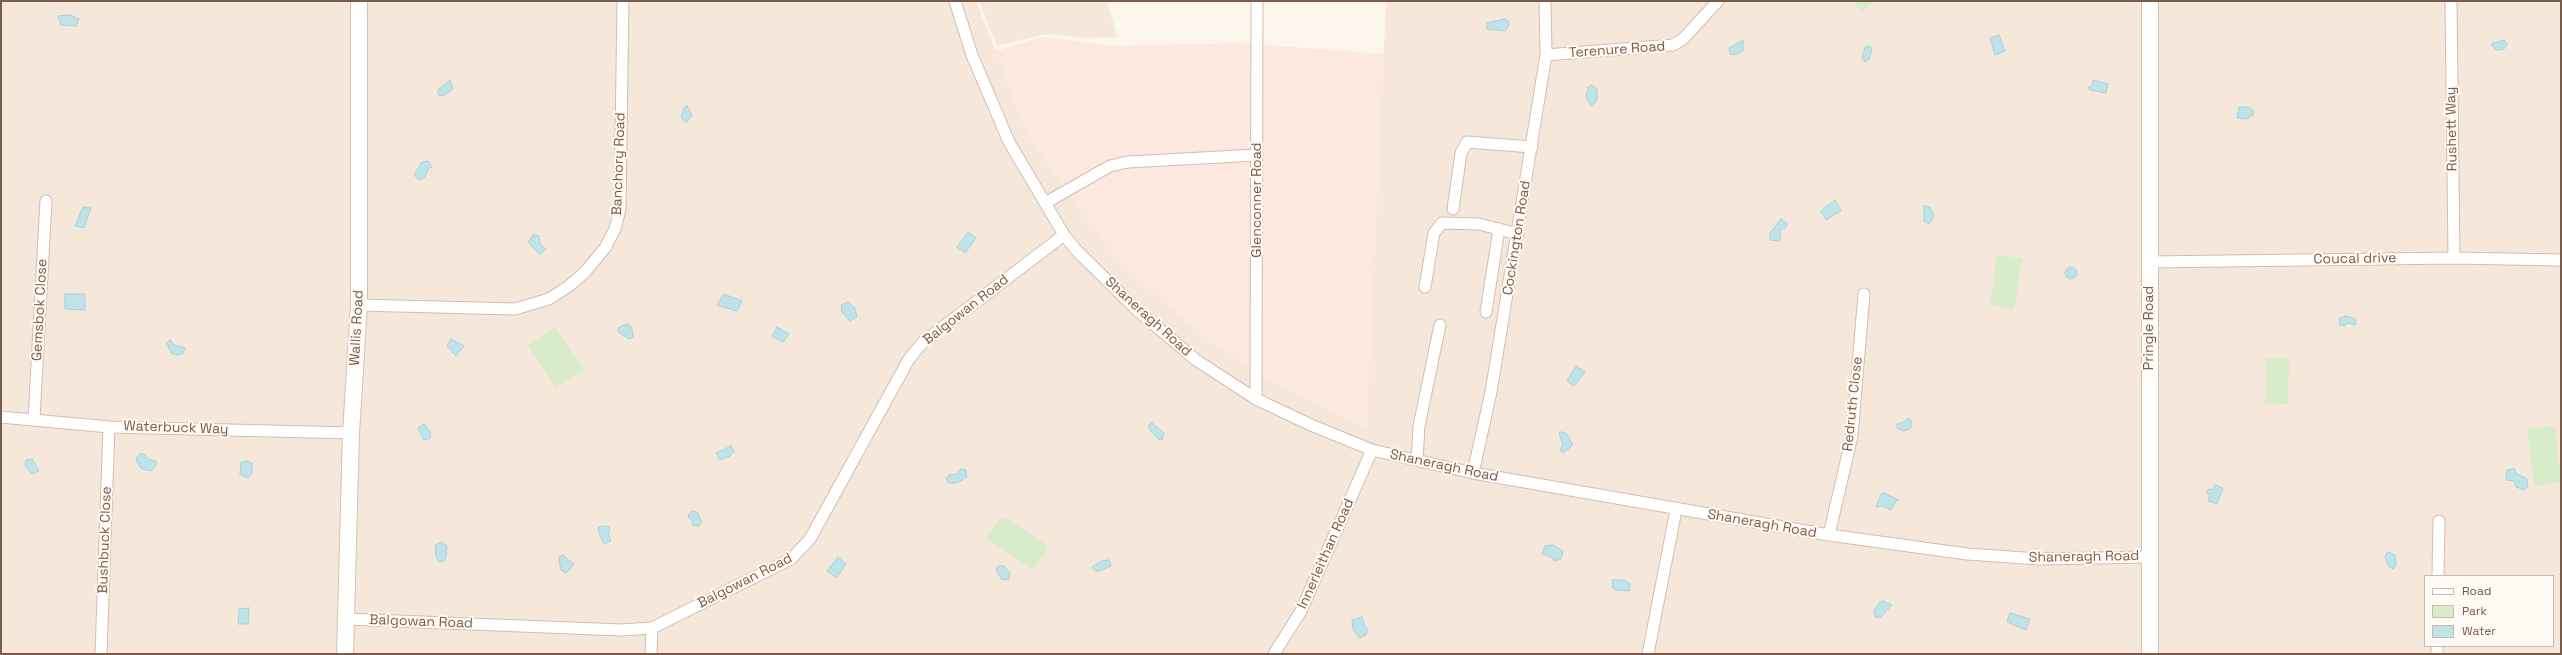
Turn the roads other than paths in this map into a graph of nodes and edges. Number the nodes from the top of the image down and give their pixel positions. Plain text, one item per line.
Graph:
1 (360, 1) edge
2 (623, 1) edge
3 (955, 1) edge
4 (1257, 1) edge
5 (1545, 1) edge
6 (1718, 1) edge
7 (2150, 1) edge
8 (2450, 1) edge
9 (1546, 55) junction
10 (1532, 147) junction
11 (1257, 155) junction
12 (46, 201) dead end
13 (1045, 203) junction
14 (1454, 209) dead end
15 (1499, 229) junction
16 (1518, 234) junction
17 (1064, 235) junction
18 (2454, 258) junction
19 (2561, 260) edge
20 (2150, 262) junction
21 (1425, 287) dead end
22 (1864, 294) dead end
23 (359, 305) junction
24 (1486, 312) dead end
25 (1440, 325) dead end
26 (1256, 399) junction
27 (1, 417) edge
28 (34, 419) junction
29 (110, 427) junction
30 (350, 433) junction
31 (1372, 450) junction
32 (1417, 460) junction
33 (1473, 473) junction
34 (1676, 510) junction
35 (2439, 521) dead end
36 (1829, 535) junction
37 (2149, 557) junction
38 (2438, 575) edge
39 (346, 619) junction
40 (652, 628) junction
41 (101, 654) edge
42 (345, 654) edge
43 (652, 654) edge
44 (1274, 654) edge
45 (1648, 654) edge
46 (2150, 654) edge

1 - 23 street, Wallis Road
2 - 23 street, Banchory Road
3 - 13 street, Shaneragh Road
4 - 11 street, Glenconner Road
5 - 9 street, Cockington Road
6 - 9 street, Terenure Road
7 - 20 street, Pringle Road
8 - 18 street, Rushett Way
9 - 10 street, Cockington Road
10 - 14 street
10 - 16 street, Cockington Road
11 - 13 street
11 - 26 street, Glenconner Road
12 - 28 street, Gemsbok Close
13 - 17 street, Shaneragh Road
15 - 16 street
15 - 21 street
15 - 24 street
16 - 33 street, Cockington Road
17 - 26 street, Shaneragh Road
17 - 40 street, Balgowan Road
18 - 19 street, Coucal drive
18 - 20 street, Coucal drive
20 - 37 street, Pringle Road
22 - 36 street, Redruth Close
23 - 30 street, Wallis Road
25 - 32 street
26 - 31 street, Shaneragh Road
27 - 28 street, Waterbuck Way
28 - 29 street, Waterbuck Way
29 - 30 street, Waterbuck Way
29 - 41 street, Bushbuck Close
30 - 39 street, Wallis Road
31 - 32 street, Shaneragh Road
31 - 44 street, Innerleithan Road
32 - 33 street, Shaneragh Road
33 - 34 street, Shaneragh Road
34 - 36 street, Shaneragh Road
34 - 45 street
35 - 38 street
36 - 37 street, Shaneragh Road
37 - 46 street, Pringle Road
39 - 40 street, Balgowan Road
39 - 42 street, Wallis Road
40 - 43 street

